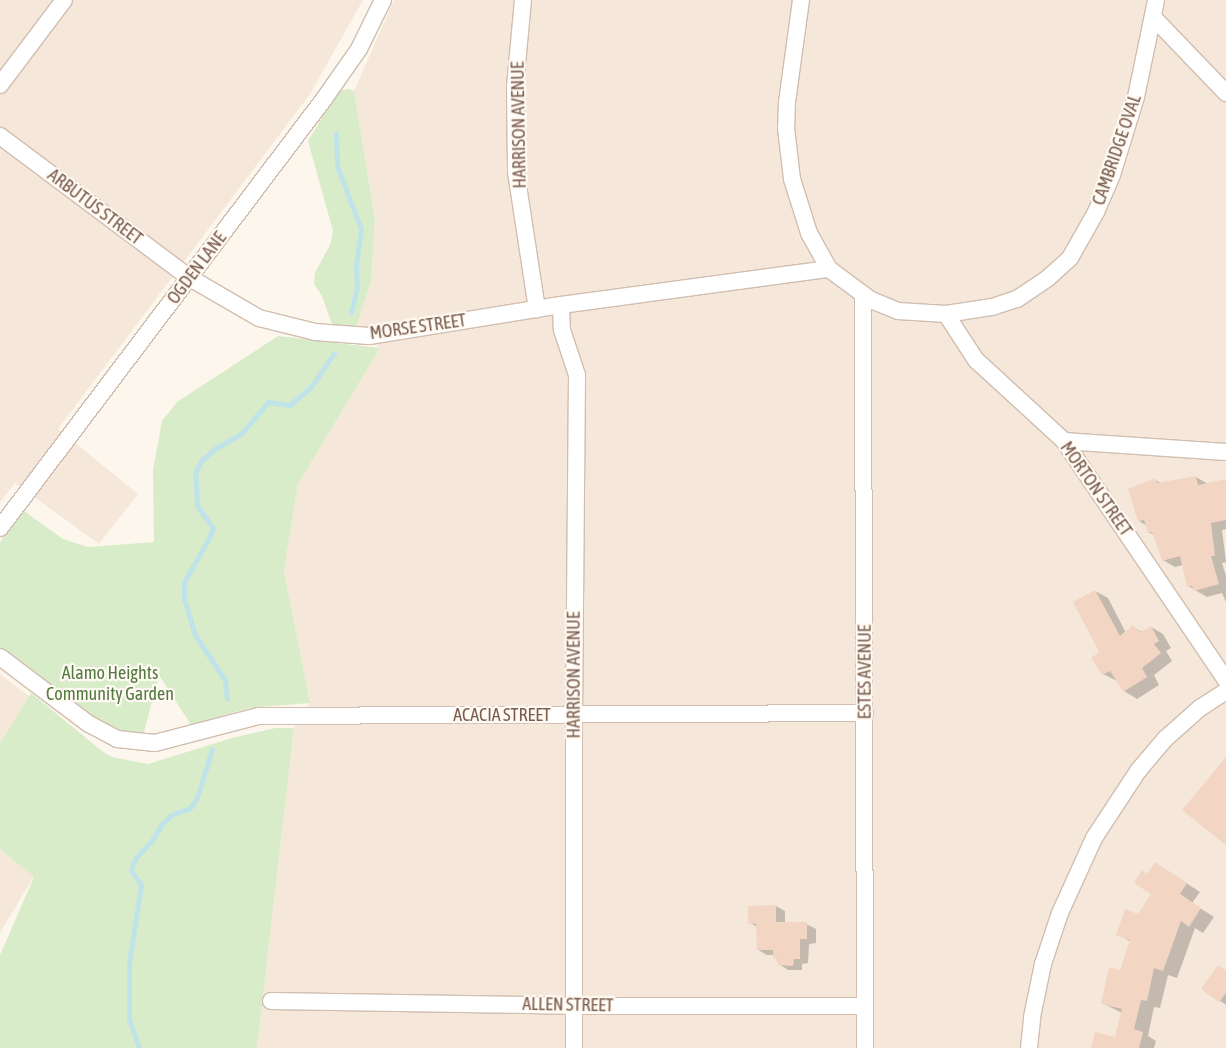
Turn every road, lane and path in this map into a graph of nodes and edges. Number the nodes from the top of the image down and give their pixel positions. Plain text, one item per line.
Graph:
1 (64, 0) edge
2 (382, 0) edge
3 (523, 0) edge
4 (801, 0) edge
5 (1156, 0) edge
6 (1154, 18) junction
7 (0, 85) edge
8 (1226, 94) edge
9 (0, 136) edge
10 (829, 269) junction
11 (190, 278) junction
12 (863, 295) junction
13 (560, 305) junction
14 (537, 309) junction
15 (946, 314) junction
16 (1064, 441) junction
17 (1226, 452) edge
18 (0, 528) edge
19 (0, 658) edge
20 (1226, 680) edge
21 (1226, 690) edge
22 (865, 713) junction
23 (574, 714) junction
24 (271, 1001) dead end
25 (574, 1006) junction
26 (865, 1006) junction
27 (574, 1048) edge
28 (865, 1048) edge
29 (1029, 1048) edge

1 - 7 street
2 - 11 street, OGDEN LANE
3 - 14 street, HARRISON AVENUE
4 - 10 street, CAMBRIDGE OVAL
5 - 6 street, CAMBRIDGE OVAL
6 - 8 street
6 - 15 street, CAMBRIDGE OVAL
9 - 11 street, ARBUTUS STREET
10 - 12 street, CAMBRIDGE OVAL
10 - 13 street
11 - 14 street, MORSE STREET
11 - 18 street, OGDEN LANE
12 - 15 street, CAMBRIDGE OVAL
12 - 22 street, ESTES AVENUE
13 - 14 street, MORSE STREET
13 - 23 street, HARRISON AVENUE
15 - 16 street, MORTON STREET
16 - 17 street
16 - 20 street, MORTON STREET
19 - 23 street, ACACIA STREET
21 - 29 street
22 - 23 street, ACACIA STREET
22 - 26 street, ESTES AVENUE
23 - 25 street, HARRISON AVENUE
24 - 25 street, ALLEN STREET
25 - 26 street, ALLEN STREET
25 - 27 street, HARRISON AVENUE
26 - 28 street, ESTES AVENUE

